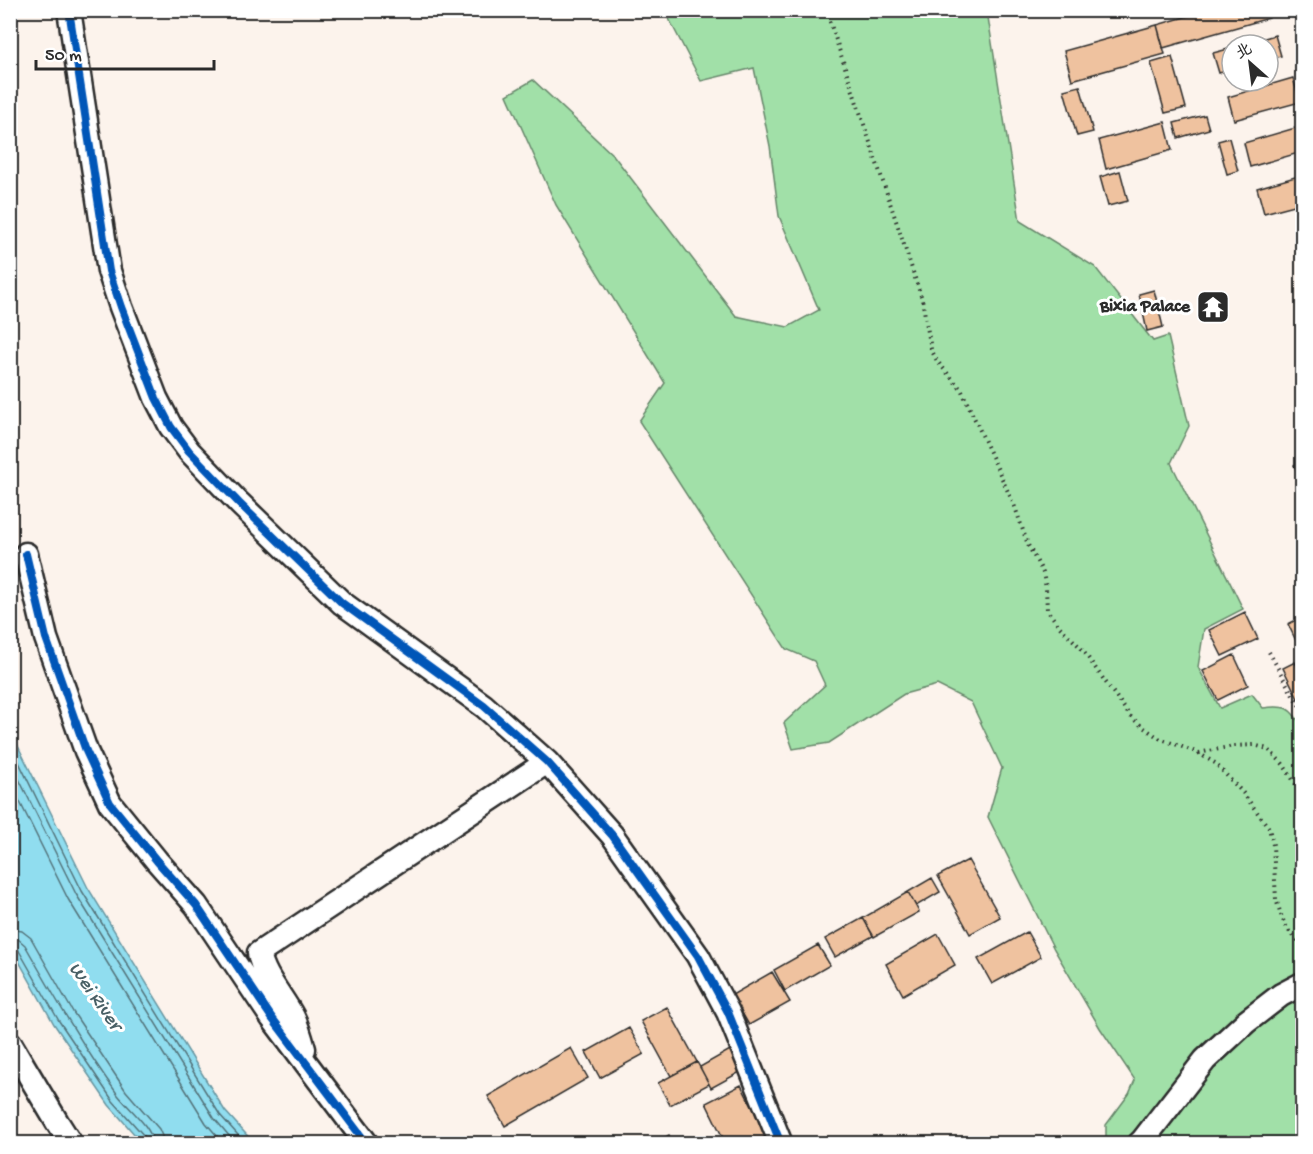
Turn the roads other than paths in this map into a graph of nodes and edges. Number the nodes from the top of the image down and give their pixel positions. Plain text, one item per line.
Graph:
1 (69, 10) edge
2 (26, 554) dead end
3 (547, 762) junction
4 (1302, 984) edge
5 (10, 1043) edge
6 (308, 1065) junction
7 (71, 1143) edge
8 (367, 1143) edge
9 (781, 1143) edge
10 (1139, 1143) edge

1 - 3 street
2 - 6 street
3 - 6 street
3 - 9 street
4 - 10 street
5 - 7 street
6 - 8 street

